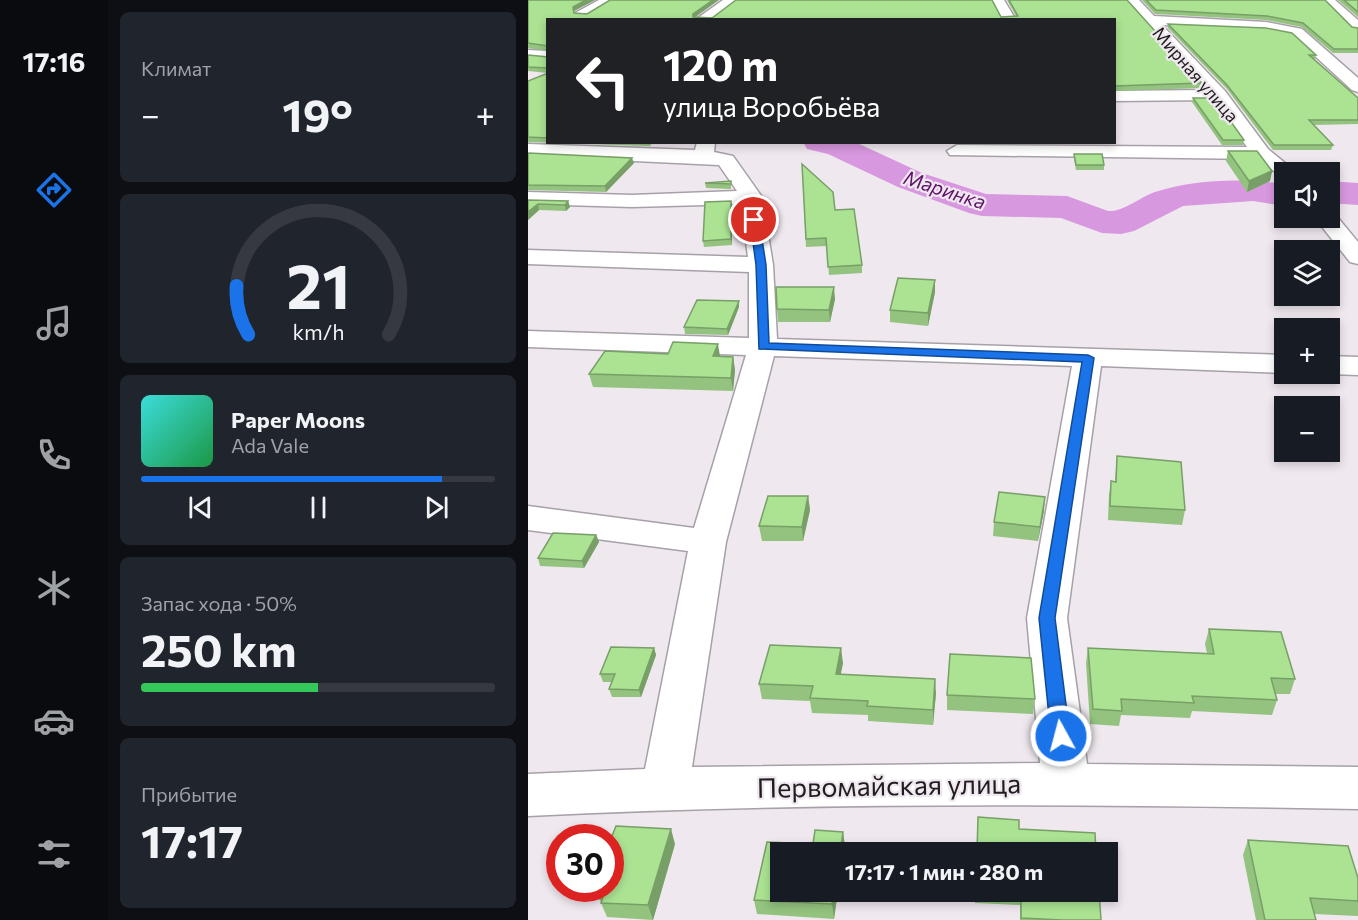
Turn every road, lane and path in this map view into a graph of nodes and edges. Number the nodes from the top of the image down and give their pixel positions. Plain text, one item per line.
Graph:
1 (609, 0) edge
2 (998, 0) edge
3 (1132, 0) edge
4 (1328, 0) edge
5 (730, 2) edge
6 (582, 13) edge
7 (704, 18) edge
8 (712, 18) edge
9 (1009, 18) edge
10 (1148, 20) junction
11 (1358, 27) edge
12 (528, 54) edge
13 (546, 56) edge
14 (1336, 64) junction
15 (1358, 64) edge
16 (1357, 85) edge
17 (1219, 95) junction
18 (1116, 96) edge
19 (705, 149) edge
20 (528, 150) edge
21 (957, 151) dead end
22 (1261, 153) junction
23 (1274, 163) edge
24 (751, 197) junction
25 (528, 198) edge
26 (1334, 228) edge
27 (528, 257) edge
28 (1358, 257) edge
29 (761, 265) junction
30 (528, 339) edge
31 (763, 346) junction
32 (1088, 358) junction
33 (1274, 364) edge
34 (1340, 365) edge
35 (1358, 366) edge
36 (528, 518) edge
37 (708, 542) junction
38 (1066, 783) junction
39 (665, 787) junction
40 (1358, 788) edge
41 (528, 795) edge

1 - 6 street
2 - 9 street
3 - 10 street, Мирная улица
4 - 11 street
5 - 7 street
5 - 8 street
10 - 14 street
10 - 17 street, Мирная улица
12 - 13 street
14 - 15 street
14 - 16 street
17 - 18 street
17 - 22 street, Мирная улица
19 - 20 street
19 - 24 street
21 - 22 street
22 - 23 street, Мирная улица
24 - 25 street
24 - 29 street
26 - 28 street
27 - 29 street
29 - 31 street
30 - 31 street
31 - 32 street
31 - 37 street
32 - 33 street
32 - 38 street
34 - 35 street
36 - 37 street
37 - 39 street
38 - 39 street, Первомайская улица
38 - 40 street, Первомайская улица
39 - 41 street, Первомайская улица

